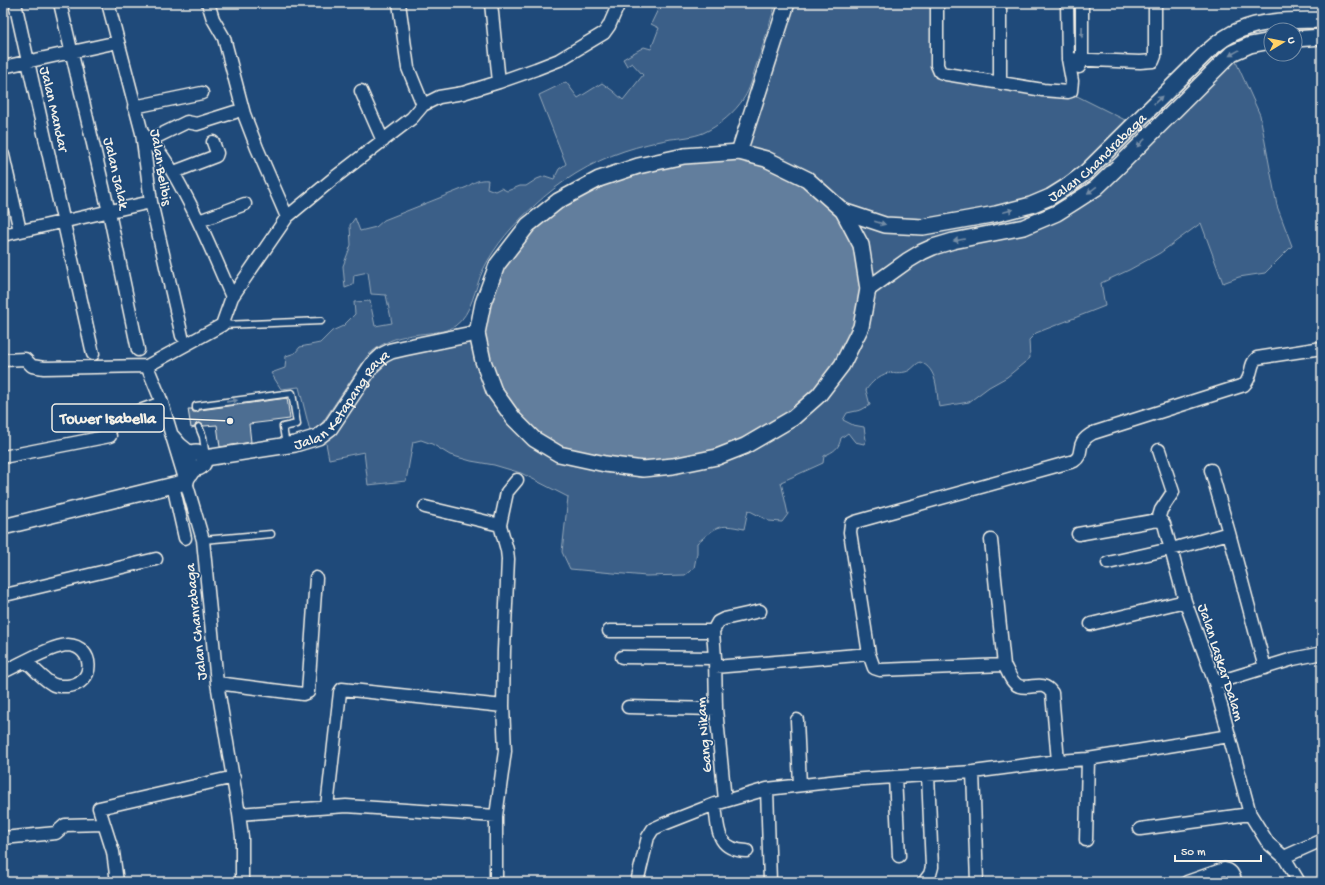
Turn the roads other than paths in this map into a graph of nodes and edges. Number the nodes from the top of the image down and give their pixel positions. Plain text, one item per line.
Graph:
1 (15, 3) edge
2 (60, 3) edge
3 (108, 3) edge
4 (208, 3) edge
5 (399, 3) edge
6 (491, 3) edge
7 (620, 3) edge
8 (787, 3) edge
9 (937, 3) edge
10 (1000, 3) edge
11 (1067, 3) edge
12 (1082, 3) edge
13 (1155, 3) edge
14 (1322, 20) edge
15 (1322, 37) edge
16 (1303, 38) edge
17 (118, 42) junction
18 (1263, 43) edge
19 (72, 52) junction
20 (1068, 59) junction
21 (28, 61) junction
22 (1082, 61) junction
23 (3, 67) edge
24 (1072, 81) junction
25 (499, 82) junction
26 (1000, 83) junction
27 (361, 91) dead end
28 (202, 93) dead end
29 (423, 105) junction
30 (134, 107) junction
31 (235, 112) dead end
32 (146, 137) junction
33 (384, 141) junction
34 (213, 142) dead end
35 (739, 152) junction
36 (3, 155) edge
37 (174, 172) junction
38 (151, 202) junction
39 (245, 204) dead end
40 (843, 211) junction
41 (110, 212) junction
42 (287, 217) junction
43 (199, 221) junction
44 (64, 222) junction
45 (20, 231) junction
46 (3, 235) edge
47 (868, 289) junction
48 (232, 298) junction
49 (321, 320) dead end
50 (222, 325) junction
51 (477, 334) junction
52 (182, 336) dead end
53 (1322, 348) edge
54 (138, 350) dead end
55 (92, 354) dead end
56 (3, 360) edge
57 (147, 366) junction
58 (161, 400) junction
59 (196, 408) dead end
60 (131, 411) dead end
61 (199, 427) dead end
62 (171, 433) junction
63 (110, 436) dead end
64 (286, 445) junction
65 (1159, 450) dead end
66 (3, 457) edge
67 (199, 459) junction
68 (1211, 470) dead end
69 (517, 480) dead end
70 (180, 483) junction
71 (425, 507) dead end
72 (1158, 520) junction
73 (500, 525) junction
74 (3, 527) edge
75 (1229, 533) junction
76 (271, 534) dead end
77 (1078, 534) dead end
78 (185, 538) dead end
79 (203, 540) junction
80 (991, 540) dead end
81 (1171, 548) junction
82 (156, 559) dead end
83 (1108, 563) dead end
84 (316, 578) dead end
85 (4, 595) edge
86 (1185, 601) junction
87 (760, 611) dead end
88 (1091, 624) dead end
89 (609, 630) dead end
90 (713, 631) junction
91 (1322, 653) edge
92 (869, 654) junction
93 (622, 656) dead end
94 (27, 662) junction
95 (715, 663) junction
96 (1004, 664) junction
97 (1265, 668) junction
98 (3, 672) edge
99 (217, 683) junction
100 (1214, 684) junction
101 (503, 706) junction
102 (628, 707) dead end
103 (716, 709) junction
104 (797, 720) dead end
105 (1229, 736) junction
106 (1088, 759) junction
107 (1058, 761) junction
108 (972, 772) junction
109 (928, 775) junction
110 (234, 777) junction
111 (895, 777) junction
112 (800, 784) junction
113 (767, 789) junction
114 (720, 802) junction
115 (327, 807) junction
116 (239, 814) junction
117 (1250, 814) junction
118 (496, 816) junction
119 (104, 824) junction
120 (1140, 829) dead end
121 (3, 838) edge
122 (1086, 840) dead end
123 (1322, 840) edge
124 (748, 851) dead end
125 (899, 856) dead end
126 (1284, 857) junction
127 (117, 882) edge
128 (242, 882) edge
129 (496, 882) edge
130 (637, 882) edge
131 (770, 882) edge
132 (924, 882) edge
133 (977, 882) edge
134 (1187, 882) edge
135 (1236, 882) edge
136 (1299, 882) edge

1 - 21 street, Jalan Mandar
2 - 19 street, Jalan Jalak
3 - 17 street, Jalan Belibis
4 - 42 street
5 - 29 street
6 - 25 street
7 - 25 street
8 - 35 street
9 - 26 street
10 - 26 street
11 - 20 street
12 -> 22 street
13 - 22 street
40 -> 14 street, Jalan Chandrabaga
15 - 16 street
17 - 19 street
17 - 30 street, Jalan Belibis
18 -> 47 street, Jalan Chandrabaga
19 - 21 street
19 - 41 street, Jalan Jalak
20 - 22 street
20 - 24 street
21 - 23 street
21 - 44 street, Jalan Mandar
22 - 24 street
24 - 26 street
25 - 29 street
27 - 33 street
28 - 30 street
29 - 33 street
30 - 32 street, Jalan Belibis
31 - 32 street
32 - 37 street
32 - 38 street, Jalan Belibis
33 - 42 street
34 - 37 street
35 - 40 street
35 - 51 street
36 - 45 street
37 - 43 street
38 - 41 street
38 - 52 street, Jalan Belibis
39 - 43 street
40 - 47 street
41 - 44 street
41 - 54 street, Jalan Jalak
42 - 48 street
43 - 48 street
44 - 45 street
44 - 55 street, Jalan Mandar
45 - 46 street
47 - 51 street
48 - 50 street
49 - 50 lane
50 - 57 street
51 - 64 street, Jalan Ketapang Raya
53 - 92 street
56 - 57 street
57 - 58 street, Jalan Chanrabaga
58 - 60 lane
58 - 62 street, Jalan Chanrabaga
59 -> 64 lane
61 - 67 lane
62 - 67 street
62 - 70 street, Jalan Chanrabaga
63 - 66 street
64 - 67 street, Jalan Ketapang Raya
65 - 72 street
67 - 70 street
68 - 75 street
69 - 73 street
70 - 74 street
70 - 78 street
70 - 79 street, Jalan Chanrabaga
71 - 73 street
72 - 77 street
72 - 81 street, Jalan Laskar Dalam
73 - 101 street
75 - 81 street
75 - 97 street
76 - 79 lane
79 - 99 street, Jalan Chanrabaga
80 - 96 street
81 - 83 street
81 - 86 street, Jalan Laskar Dalam
82 - 85 street
84 - 99 street
86 - 88 street
86 - 100 street, Jalan Laskar Dalam
87 - 90 street
89 - 90 street
90 - 95 street, Gang Nikam
91 - 97 street
92 - 95 street
92 - 96 street
93 - 95 street
94 - 94 street
94 - 98 street
95 - 103 street, Gang Nikam
96 - 107 street
97 - 100 street
99 - 110 street, Jalan Chanrabaga
100 - 105 street, Jalan Laskar Dalam
101 - 115 street
101 - 118 street
102 - 103 street
103 - 114 street, Gang Nikam
104 - 112 street
105 - 106 street
105 - 117 street, Jalan Laskar Dalam
106 - 107 street
106 - 122 street
107 - 108 street
108 - 109 street
108 - 133 street
109 - 111 street
109 - 132 street
110 - 116 street, Jalan Chanrabaga
110 - 119 street
111 - 112 street
111 - 125 street
112 - 113 street
113 - 114 street
113 - 131 street
114 - 124 street, Gang Nikam
114 - 130 street
115 - 116 street
115 - 118 street
116 - 128 street, Jalan Chanrabaga
117 - 120 street
117 - 126 street, Jalan Laskar Dalam
118 - 129 street
119 - 121 street
119 - 127 street
123 - 126 street
126 - 136 street, Jalan Laskar Dalam
134 - 135 street

